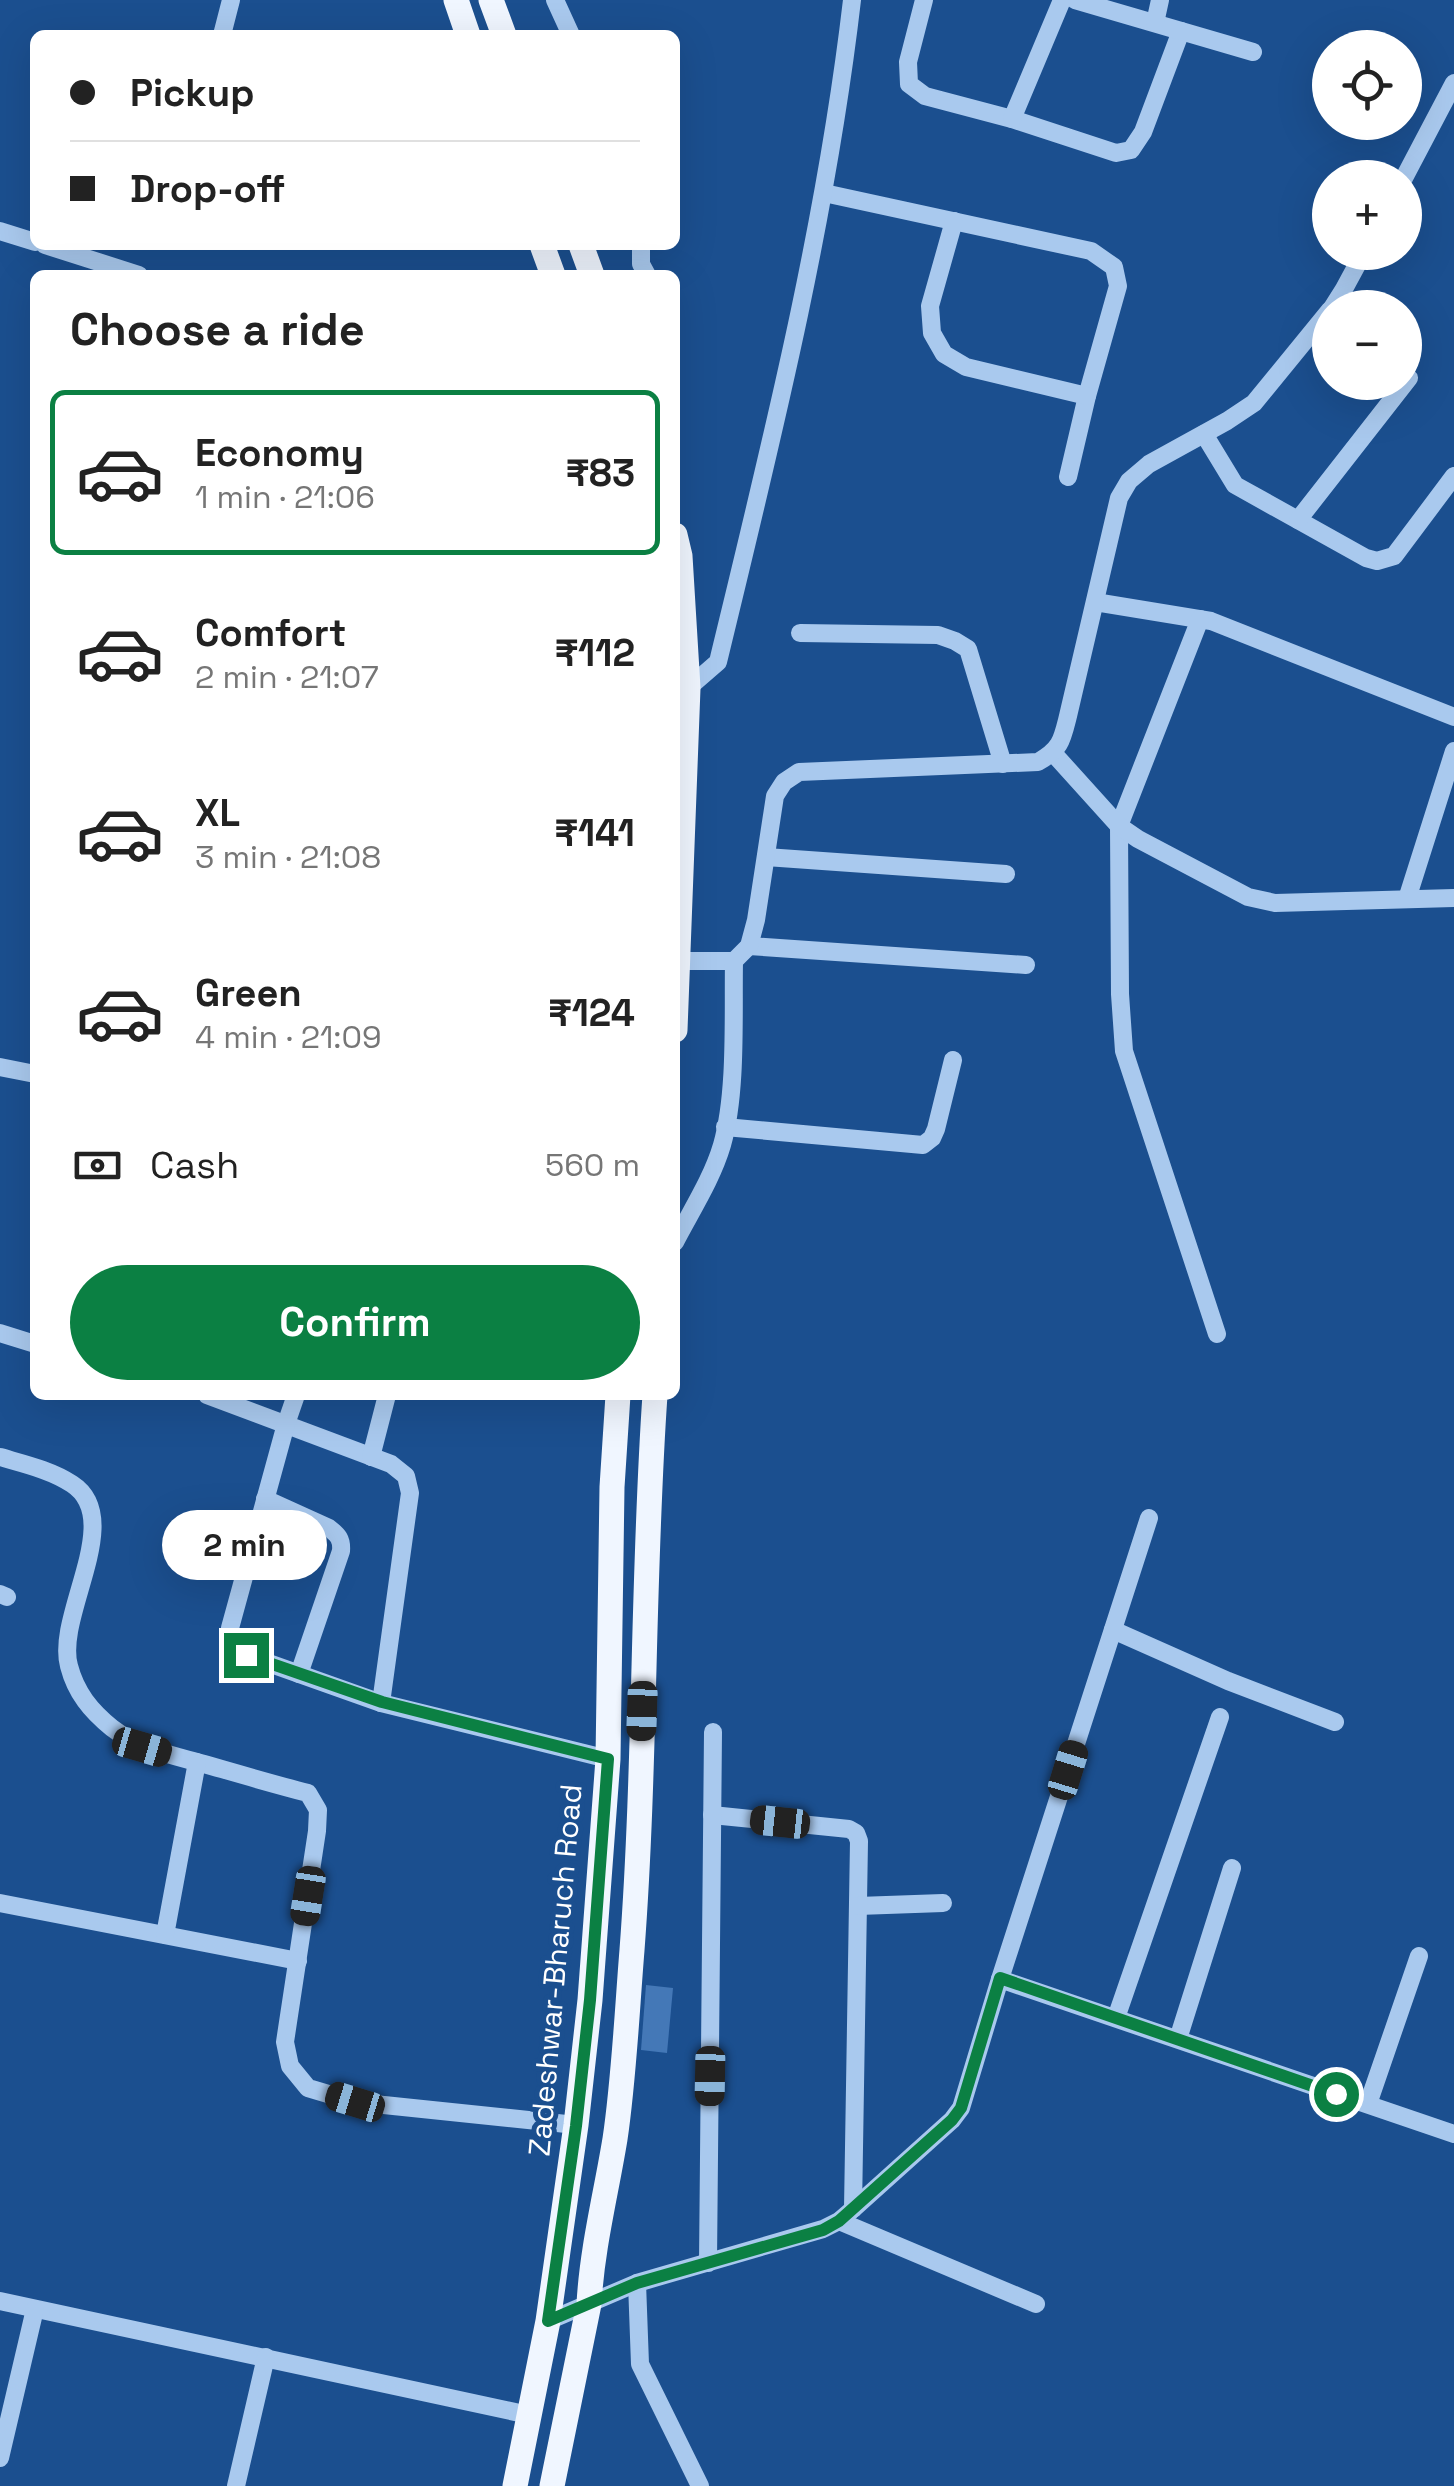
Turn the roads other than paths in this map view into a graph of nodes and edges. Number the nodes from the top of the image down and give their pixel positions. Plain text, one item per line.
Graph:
1 (231, 0) edge
2 (456, 0) edge
3 (491, 0) edge
4 (555, 0) edge
5 (852, 0) edge
6 (924, 0) edge
7 (1062, 0) edge
8 (1076, 0) edge
9 (1160, 0) edge
10 (1155, 24) junction
11 (223, 30) edge
12 (466, 30) edge
13 (502, 30) edge
14 (568, 30) edge
15 (1181, 31) junction
16 (1253, 52) dead end
17 (1454, 83) edge
18 (1012, 120) junction
19 (1413, 160) edge
20 (824, 192) junction
21 (954, 221) junction
22 (0, 231) edge
23 (30, 240) edge
24 (60, 250) edge
25 (123, 270) edge
26 (1312, 332) edge
27 (1087, 396) junction
28 (1392, 400) edge
29 (1204, 434) junction
30 (1068, 476) dead end
31 (1454, 476) edge
32 (1298, 520) junction
33 (680, 556) edge
34 (1095, 602) junction
35 (1200, 619) junction
36 (800, 634) dead end
37 (688, 688) junction
38 (1454, 717) edge
39 (1454, 751) edge
40 (1054, 754) junction
41 (1004, 764) junction
42 (1119, 826) junction
43 (766, 857) junction
44 (1006, 874) dead end
45 (1454, 898) edge
46 (1407, 899) junction
47 (680, 906) edge
48 (749, 946) junction
49 (734, 960) junction
50 (680, 961) edge
51 (1026, 966) dead end
52 (953, 1060) dead end
53 (0, 1067) edge
54 (30, 1073) edge
55 (725, 1126) junction
56 (680, 1233) edge
57 (0, 1333) edge
58 (1217, 1334) dead end
59 (30, 1342) edge
60 (231, 1400) edge
61 (294, 1400) edge
62 (385, 1400) edge
63 (618, 1400) edge
64 (655, 1400) edge
65 (286, 1424) junction
66 (0, 1457) edge
67 (372, 1457) junction
68 (265, 1499) junction
69 (1149, 1518) dead end
70 (1112, 1630) junction
71 (299, 1674) junction
72 (382, 1702) junction
73 (1220, 1717) dead end
74 (1335, 1722) dead end
75 (713, 1732) dead end
76 (608, 1759) junction
77 (197, 1762) junction
78 (712, 1814) junction
79 (1232, 1868) dead end
80 (0, 1903) edge
81 (943, 1904) dead end
82 (858, 1906) junction
83 (165, 1935) junction
84 (1419, 1956) dead end
85 (298, 1961) junction
86 (1000, 1978) junction
87 (1116, 2018) junction
88 (1178, 2040) junction
89 (1368, 2104) junction
90 (576, 2126) junction
91 (1454, 2134) edge
92 (846, 2215) junction
93 (708, 2263) junction
94 (637, 2283) junction
95 (0, 2301) edge
96 (589, 2304) junction
97 (1036, 2304) dead end
98 (35, 2310) junction
99 (548, 2321) junction
100 (266, 2357) junction
101 (529, 2415) junction
102 (0, 2458) edge
103 (236, 2486) edge
104 (516, 2486) edge
105 (552, 2486) edge
106 (700, 2486) edge

1 - 11 street
2 - 12 main road
3 - 13 main road
4 - 14 street
5 - 20 street
6 - 18 street
7 - 18 street
8 - 10 street
9 - 10 street
10 - 15 street
15 - 16 street
15 - 18 street
17 - 19 street
20 - 21 street
20 - 37 street
21 - 27 street
21 - 27 street
22 - 23 street
24 - 25 street
26 - 29 street
27 - 30 street
28 - 32 street
29 - 32 street
29 - 34 street
31 - 32 street
33 - 37 main road
34 - 35 street
34 - 40 street
35 - 38 street
35 - 42 street
36 - 41 street
37 - 47 main road
39 - 46 street
40 - 41 street
40 - 42 street
41 - 43 street
42 - 46 street
42 - 58 street
43 - 44 street
43 - 48 street
45 - 46 street
48 - 49 street
48 - 51 street
49 - 50 street
49 - 55 street
52 - 55 street
53 - 54 street
55 - 56 street
57 - 59 street
60 - 65 street
61 - 65 street
62 - 67 street
63 - 76 main road, Zadeshwar-Bharuch Road
64 - 96 main road
65 - 67 street
65 - 68 street
66 - 77 street
67 - 72 street
68 - 71 street
68 - 71 street
69 - 70 street
70 - 74 street
70 - 86 street
71 - 72 street
72 - 76 street
73 - 87 street
75 - 78 street
76 - 90 main road, Zadeshwar-Bharuch Road
77 - 83 street
77 - 85 street
78 - 82 street
78 - 93 street
79 - 88 street
80 - 83 street
81 - 82 street
82 - 92 street
83 - 85 street
84 - 89 street
85 - 90 street
86 - 87 street
86 - 92 street
87 - 88 street
88 - 89 street
89 - 91 street
90 - 99 main road, Zadeshwar-Bharuch Road
92 - 93 street
92 - 97 street
93 - 94 street
94 - 96 street
94 - 106 street
95 - 98 street
96 - 99 street
96 - 105 main road
98 - 100 street
98 - 102 street
99 - 101 main road, Zadeshwar-Bharuch Road
100 - 101 street
100 - 103 street
101 - 104 main road, Zadeshwar-Bharuch Road

